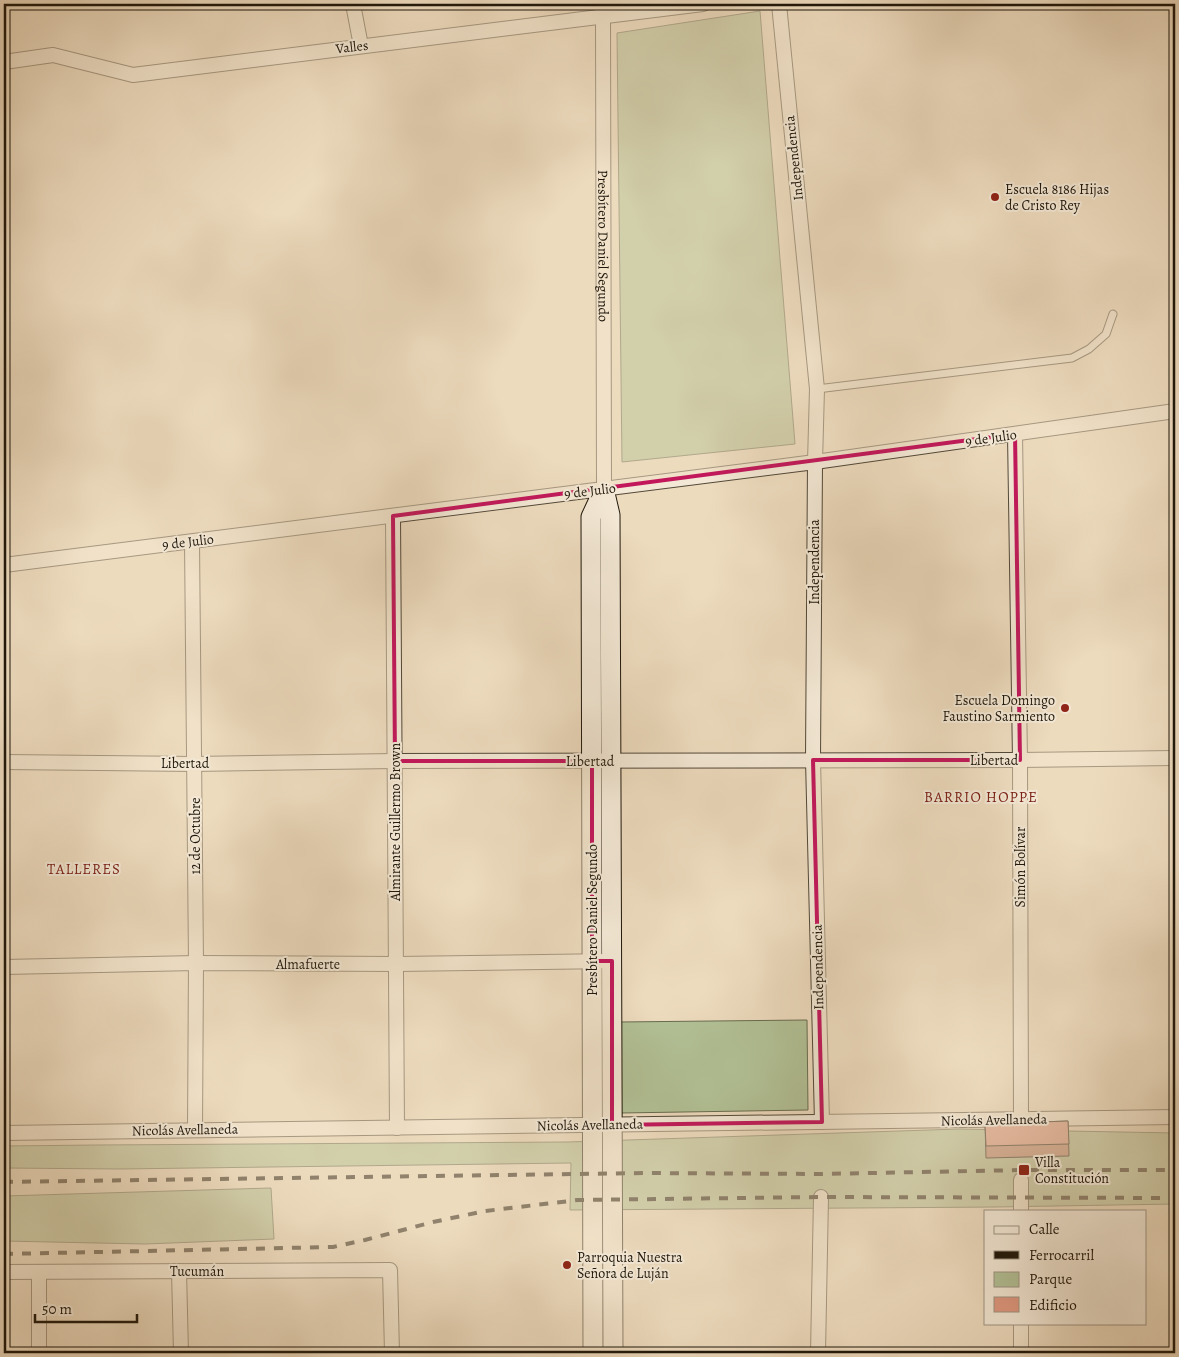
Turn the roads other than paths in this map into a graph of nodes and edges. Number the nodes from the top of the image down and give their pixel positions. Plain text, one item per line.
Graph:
1 (353, 4) edge
2 (703, 4) edge
3 (779, 4) edge
4 (602, 10) edge
5 (361, 46) junction
6 (4, 62) edge
7 (1113, 314) dead end
8 (817, 389) junction
9 (1175, 411) edge
10 (1015, 434) junction
11 (815, 462) junction
12 (604, 489) junction
13 (393, 516) junction
14 (192, 542) junction
15 (4, 565) edge
16 (1175, 758) edge
17 (813, 760) junction
18 (1020, 760) junction
19 (395, 761) junction
20 (592, 761) junction
21 (4, 762) edge
22 (611, 762) junction
23 (194, 764) junction
24 (592, 961) junction
25 (612, 961) junction
26 (196, 963) junction
27 (396, 964) junction
28 (4, 967) edge
29 (1175, 1117) edge
30 (1021, 1119) junction
31 (822, 1122) junction
32 (593, 1125) junction
33 (612, 1125) junction
34 (397, 1128) junction
35 (195, 1130) junction
36 (4, 1133) edge
37 (1021, 1180) dead end
38 (821, 1197) dead end
39 (1021, 1210) edge
40 (179, 1271) junction
41 (4, 1272) edge
42 (39, 1272) junction
43 (1021, 1324) edge
44 (39, 1353) edge
45 (181, 1353) edge
46 (392, 1353) edge
47 (593, 1353) edge
48 (613, 1353) edge
49 (818, 1353) edge
50 (1021, 1353) edge

1 - 5 street
2 - 4 street, Valles
3 - 8 street, Independencia
4 - 5 street, Valles
4 - 12 street, Presbítero Daniel Segundo
5 - 6 street, Valles
7 - 8 lane
8 - 11 street, Independencia
9 - 10 street, 9 de Julio
10 - 11 street, 9 de Julio
10 - 18 street, Simón Bolívar
11 - 12 street, 9 de Julio
11 - 17 street, Independencia
12 - 13 street, 9 de Julio
12 - 20 main road, Presbítero Daniel Segundo
12 - 22 main road, Presbítero Daniel Segundo
13 - 14 street, 9 de Julio
13 - 19 street, Almirante Guillermo Brown
14 - 15 street, 9 de Julio
14 - 23 street, 12 de Octubre
16 - 18 street, Libertad
17 - 18 street, Libertad
17 - 22 street, Libertad
17 - 31 street, Independencia
18 - 30 street, Simón Bolívar
19 - 20 street, Libertad
19 - 23 street, Libertad
19 - 27 street, Almirante Guillermo Brown
20 - 22 street, Libertad
20 - 24 main road, Presbítero Daniel Segundo
21 - 23 street, Libertad
22 - 25 main road, Presbítero Daniel Segundo
23 - 26 street, 12 de Octubre
24 - 25 street, Almafuerte
24 - 27 street, Almafuerte
24 - 32 main road, Presbítero Daniel Segundo
25 - 33 main road, Presbítero Daniel Segundo
26 - 27 street, Almafuerte
26 - 28 street, Almafuerte
26 - 35 street, 12 de Octubre
27 - 34 street, Almirante Guillermo Brown
29 - 30 street, Nicolás Avellaneda
30 - 31 street, Nicolás Avellaneda
31 - 33 street, Nicolás Avellaneda
32 - 33 street, Nicolás Avellaneda
32 - 34 street, Nicolás Avellaneda
32 - 47 main road, Presbítero Daniel Segundo
33 - 48 main road, Presbítero Daniel Segundo
34 - 35 street, Nicolás Avellaneda
35 - 36 street, Nicolás Avellaneda
37 - 39 street
38 - 49 street
40 - 42 street, Tucumán
40 - 45 street
40 - 46 street, Tucumán
41 - 42 street, Tucumán
42 - 44 street
43 - 50 street

